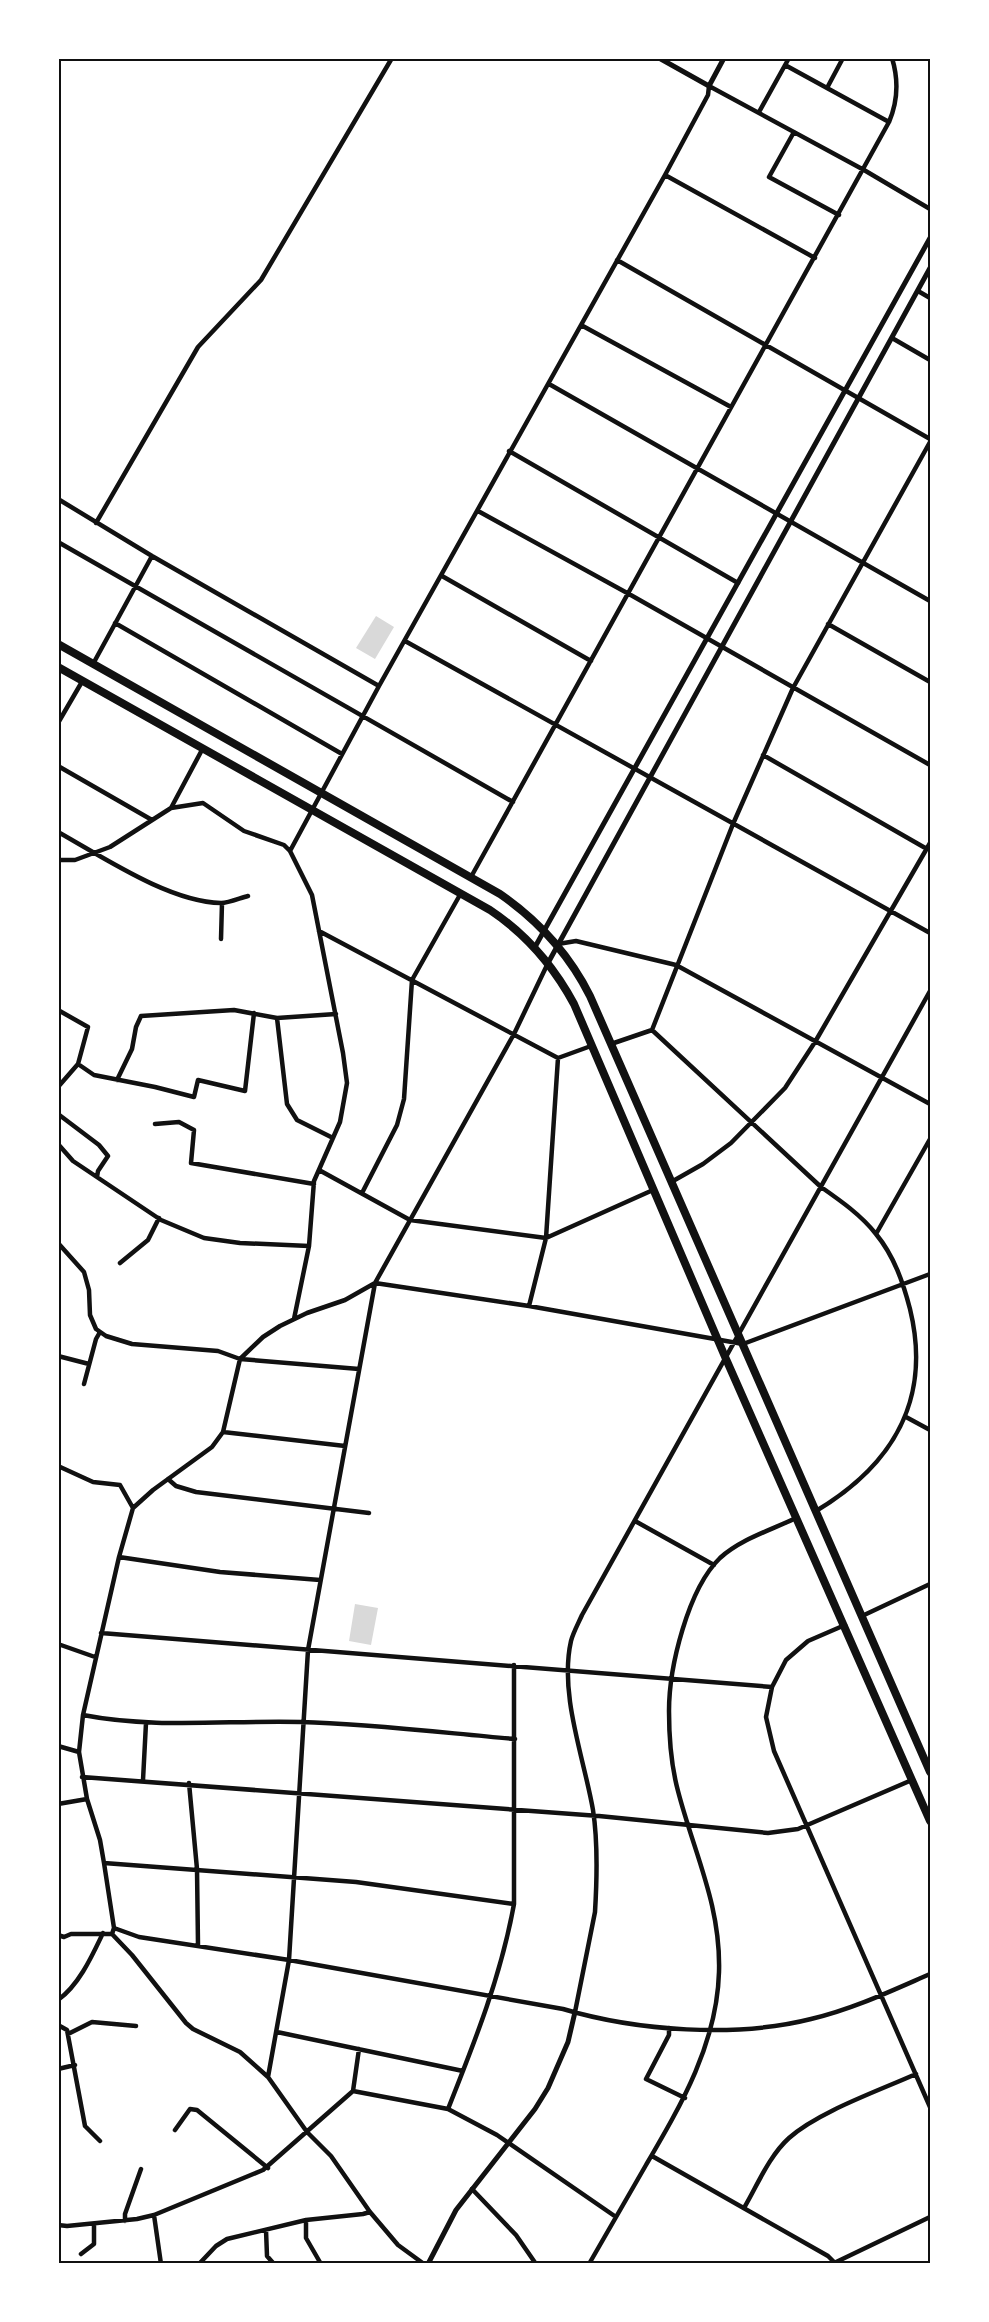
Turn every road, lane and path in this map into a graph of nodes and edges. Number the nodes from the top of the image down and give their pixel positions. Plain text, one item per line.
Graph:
1 (392, 58) edge
2 (724, 58) edge
3 (789, 58) edge
4 (843, 58) edge
5 (892, 58) edge
6 (660, 59) edge
7 (785, 66) junction
8 (709, 86) junction
9 (827, 88) junction
10 (759, 112) junction
11 (889, 122) junction
12 (795, 132) junction
13 (864, 170) junction
14 (665, 175) junction
15 (930, 209) edge
16 (839, 215) junction
17 (930, 238) edge
18 (815, 258) junction
19 (617, 260) junction
20 (930, 268) edge
21 (918, 291) junction
22 (930, 298) edge
23 (582, 325) junction
24 (892, 338) junction
25 (766, 344) junction
26 (930, 360) edge
27 (549, 384) junction
28 (846, 390) junction
29 (859, 398) junction
30 (731, 407) junction
31 (930, 441) edge
32 (509, 451) junction
33 (698, 468) junction
34 (58, 499) edge
35 (478, 511) junction
36 (776, 514) junction
37 (96, 523) junction
38 (791, 523) junction
39 (660, 539) junction
40 (58, 542) edge
41 (152, 556) junction
42 (862, 563) junction
43 (442, 576) junction
44 (738, 583) junction
45 (136, 586) junction
46 (629, 594) junction
47 (930, 601) edge
48 (115, 623) junction
49 (828, 624) junction
50 (707, 639) junction
51 (405, 641) junction
52 (58, 644) edge
53 (723, 648) junction
54 (591, 661) junction
55 (93, 664) junction
56 (58, 667) edge
57 (83, 680) junction
58 (930, 682) edge
59 (379, 686) junction
60 (793, 688) junction
61 (363, 716) junction
62 (58, 723) edge
63 (555, 725) junction
64 (203, 748) junction
65 (342, 754) junction
66 (763, 756) junction
67 (930, 765) edge
68 (58, 766) edge
69 (634, 769) junction
70 (651, 778) junction
71 (320, 792) junction
72 (513, 802) junction
73 (171, 808) junction
74 (312, 810) junction
75 (152, 820) junction
76 (733, 824) junction
77 (58, 832) edge
78 (930, 843) edge
79 (927, 849) junction
80 (291, 851) junction
81 (96, 852) junction
82 (58, 860) edge
83 (471, 877) junction
84 (461, 893) junction
85 (248, 896) dead end
86 (222, 903) junction
87 (891, 912) junction
88 (319, 931) junction
89 (545, 931) junction
90 (930, 933) edge
91 (221, 939) dead end
92 (557, 945) junction
93 (535, 948) junction
94 (548, 963) junction
95 (676, 965) junction
96 (412, 980) junction
97 (930, 991) edge
98 (58, 1010) edge
99 (254, 1013) junction
100 (336, 1014) junction
101 (277, 1018) junction
102 (652, 1030) junction
103 (514, 1034) junction
104 (815, 1042) junction
105 (611, 1044) junction
106 (591, 1046) junction
107 (558, 1059) junction
108 (78, 1064) junction
109 (882, 1078) junction
110 (117, 1080) junction
111 (58, 1087) edge
112 (930, 1104) edge
113 (58, 1114) edge
114 (752, 1122) junction
115 (155, 1124) dead end
116 (333, 1138) junction
117 (930, 1139) edge
118 (58, 1144) edge
119 (320, 1170) junction
120 (97, 1177) junction
121 (673, 1181) junction
122 (314, 1184) junction
123 (821, 1186) junction
124 (653, 1190) junction
125 (362, 1193) junction
126 (159, 1218) junction
127 (410, 1220) junction
128 (876, 1234) junction
129 (546, 1239) junction
130 (58, 1243) edge
131 (309, 1246) junction
132 (120, 1263) dead end
133 (930, 1274) edge
134 (375, 1283) junction
135 (904, 1285) junction
136 (529, 1306) junction
137 (294, 1319) junction
138 (100, 1332) junction
139 (736, 1338) junction
140 (718, 1339) junction
141 (743, 1344) junction
142 (58, 1356) edge
143 (240, 1359) junction
144 (726, 1359) junction
145 (90, 1364) junction
146 (359, 1369) junction
147 (84, 1384) dead end
148 (906, 1417) junction
149 (930, 1430) edge
150 (223, 1432) junction
151 (345, 1446) junction
152 (58, 1466) edge
153 (168, 1479) junction
154 (334, 1507) junction
155 (133, 1508) junction
156 (816, 1512) junction
157 (369, 1513) dead end
158 (797, 1518) junction
159 (635, 1521) junction
160 (119, 1557) junction
161 (714, 1565) junction
162 (320, 1580) junction
163 (930, 1584) edge
164 (862, 1616) junction
165 (845, 1625) junction
166 (101, 1634) junction
167 (58, 1644) edge
168 (308, 1650) junction
169 (95, 1657) junction
170 (514, 1665) junction
171 (569, 1670) junction
172 (672, 1678) junction
173 (772, 1687) junction
174 (83, 1715) junction
175 (303, 1722) junction
176 (146, 1723) junction
177 (515, 1739) junction
178 (58, 1746) edge
179 (79, 1752) junction
180 (930, 1772) edge
181 (82, 1777) junction
182 (142, 1780) junction
183 (912, 1780) junction
184 (189, 1784) junction
185 (299, 1793) junction
186 (87, 1800) junction
187 (58, 1804) edge
188 (515, 1810) junction
189 (594, 1816) junction
190 (930, 1821) edge
191 (688, 1825) junction
192 (807, 1826) junction
193 (104, 1863) junction
194 (198, 1869) junction
195 (294, 1877) junction
196 (514, 1904) junction
197 (113, 1931) junction
198 (103, 1933) junction
199 (58, 1935) edge
200 (198, 1945) junction
201 (289, 1960) junction
202 (930, 1974) edge
203 (882, 1995) junction
204 (491, 1996) junction
205 (58, 2000) edge
206 (574, 2012) junction
207 (58, 2025) edge
208 (136, 2026) dead end
209 (669, 2028) junction
210 (710, 2030) junction
211 (277, 2032) junction
212 (68, 2034) junction
213 (359, 2049) junction
214 (75, 2065) junction
215 (58, 2069) edge
216 (463, 2071) junction
217 (916, 2074) junction
218 (268, 2077) junction
219 (353, 2091) junction
220 (685, 2098) junction
221 (930, 2107) edge
222 (448, 2109) junction
223 (175, 2130) dead end
224 (307, 2132) junction
225 (100, 2141) dead end
226 (508, 2144) junction
227 (652, 2156) junction
228 (268, 2168) junction
229 (141, 2169) dead end
230 (472, 2189) junction
231 (744, 2208) junction
232 (370, 2212) junction
233 (154, 2215) junction
234 (616, 2217) junction
235 (930, 2217) edge
236 (306, 2220) junction
237 (125, 2221) junction
238 (94, 2223) junction
239 (58, 2225) edge
240 (266, 2230) junction
241 (81, 2254) dead end
242 (834, 2263) edge
243 (161, 2264) edge
244 (199, 2264) edge
245 (274, 2264) edge
246 (321, 2264) edge
247 (426, 2264) edge
248 (536, 2264) edge
249 (590, 2264) edge

1 - 37 street
2 - 8 street
3 - 7 street
4 - 9 street
5 - 11 street
6 - 8 street
7 - 9 street
7 - 10 street
8 - 10 street
8 - 14 street
9 - 11 street
10 - 12 street
11 - 13 street
12 - 13 street
12 - 16 street
13 - 15 street
13 - 16 street
14 - 18 street
14 - 19 street
16 - 18 street
17 - 28 street
18 - 25 street
19 - 23 street
19 - 25 street
20 - 21 street
21 - 22 street
21 - 24 street
23 - 27 street
23 - 30 street
24 - 26 street
24 - 29 street
25 - 28 street
25 - 30 street
27 - 32 street
27 - 33 street
28 - 29 street
28 - 36 street
29 - 31 street
29 - 38 street
30 - 33 street
31 - 42 street
32 - 35 street
32 - 39 street
33 - 36 street
33 - 39 street
34 - 37 street
35 - 43 street
35 - 46 street
36 - 38 street
36 - 44 street
37 - 41 street
38 - 42 street
38 - 53 street
39 - 44 street
39 - 46 street
40 - 45 street
41 - 45 street
41 - 59 street
42 - 47 street
42 - 49 street
43 - 51 street
43 - 54 street
44 - 50 street
45 - 48 street
45 - 61 street
46 - 50 street
46 - 54 street
48 - 55 street
48 - 65 street
49 - 58 street
49 - 60 street
50 - 53 street
50 - 69 street
51 - 59 street
51 - 63 street
52 - 55 highway
53 - 60 street
53 - 70 street
54 - 63 street
55 - 71 highway
56 - 57 highway
57 - 62 street
57 - 64 highway
59 - 61 street
60 - 66 street
60 - 67 street
61 - 65 street
61 - 72 street
63 - 69 street
63 - 72 street
64 - 73 street
64 - 74 highway
65 - 71 street
66 - 76 street
66 - 79 street
68 - 75 street
69 - 70 street
69 - 89 street
70 - 76 street
70 - 92 street
71 - 74 street
71 - 83 highway
72 - 83 street
73 - 75 street
73 - 80 street
74 - 80 street
74 - 84 highway
75 - 81 street
76 - 87 street
76 - 95 street
77 - 81 street
78 - 79 street
79 - 87 street
80 - 88 street
81 - 82 street
81 - 86 street
83 - 89 highway
84 - 93 highway
84 - 96 street
85 - 86 street
86 - 91 street
87 - 90 street
87 - 104 street
88 - 96 street
88 - 100 street
89 - 92 highway
89 - 93 street
92 - 94 street
92 - 95 street
92 - 105 highway
93 - 94 highway
94 - 103 street
94 - 106 highway
95 - 102 street
95 - 104 street
96 - 103 street
96 - 125 street
97 - 109 street
98 - 108 street
99 - 101 street
99 - 110 street
99 - 110 street
100 - 101 street
100 - 116 street
101 - 116 street
102 - 105 street
102 - 114 street
103 - 107 street
103 - 127 street
104 - 109 street
104 - 114 street
105 - 121 highway
106 - 107 street
106 - 124 highway
107 - 129 street
108 - 110 street
108 - 111 street
109 - 112 street
109 - 123 street
113 - 120 street
114 - 121 street
114 - 123 street
115 - 122 street
116 - 119 street
117 - 128 street
118 - 120 street
119 - 122 street
119 - 125 street
120 - 126 street
121 - 139 highway
122 - 131 street
123 - 128 street
123 - 139 street
124 - 129 street
124 - 140 highway
125 - 127 street
126 - 131 street
126 - 132 street
127 - 129 street
127 - 134 street
128 - 135 street
129 - 136 street
130 - 138 street
131 - 137 street
133 - 135 street
134 - 136 street
134 - 137 street
134 - 146 street
135 - 141 street
135 - 148 street
136 - 140 street
137 - 143 street
138 - 143 street
138 - 145 street
139 - 140 street
139 - 141 highway
139 - 144 street
140 - 144 highway
141 - 156 highway
142 - 145 street
143 - 146 street
143 - 150 street
144 - 158 highway
144 - 159 street
145 - 147 street
146 - 151 street
148 - 149 street
148 - 156 street
150 - 151 street
150 - 153 street
151 - 154 street
152 - 155 street
153 - 154 street
153 - 155 street
154 - 157 street
154 - 162 street
155 - 160 street
156 - 164 highway
158 - 161 street
158 - 165 highway
159 - 161 street
159 - 171 street
160 - 162 street
160 - 166 street
161 - 172 street
162 - 168 street
163 - 164 street
164 - 180 highway
165 - 173 street
165 - 183 highway
166 - 168 street
166 - 169 street
167 - 169 street
168 - 170 street
168 - 175 street
169 - 174 street
170 - 171 street
170 - 177 street
171 - 172 street
171 - 189 street
172 - 173 street
172 - 191 street
173 - 192 street
174 - 176 street
174 - 179 street
175 - 176 street
175 - 177 street
175 - 185 street
176 - 182 street
177 - 188 street
178 - 179 street
179 - 181 street
181 - 182 street
181 - 186 street
182 - 184 street
183 - 190 highway
183 - 192 street
184 - 185 street
184 - 194 street
185 - 188 street
185 - 195 street
186 - 187 street
186 - 193 street
188 - 189 street
188 - 196 street
189 - 191 street
189 - 206 street
191 - 192 street
191 - 210 street
192 - 203 street
193 - 194 street
193 - 197 street
194 - 195 street
194 - 200 street
195 - 196 street
195 - 201 street
196 - 204 street
197 - 198 street
197 - 200 street
197 - 218 street
198 - 199 street
198 - 205 street
200 - 201 street
201 - 204 street
201 - 211 street
202 - 203 street
203 - 210 street
203 - 217 street
204 - 206 street
204 - 216 street
206 - 209 street
206 - 226 street
207 - 212 street
208 - 212 street
209 - 210 street
209 - 220 street
210 - 220 street
211 - 213 street
211 - 218 street
212 - 214 street
213 - 216 street
213 - 219 street
214 - 215 street
214 - 225 street
216 - 222 street
217 - 221 street
217 - 231 street
218 - 224 street
219 - 222 street
219 - 224 street
220 - 227 street
222 - 226 street
223 - 228 street
224 - 228 street
224 - 232 street
226 - 230 street
226 - 234 street
227 - 231 street
227 - 234 street
228 - 233 street
229 - 237 street
230 - 247 street
230 - 248 street
231 - 242 street
232 - 236 street
232 - 247 street
233 - 237 street
233 - 243 street
234 - 249 street
235 - 242 street
236 - 240 street
236 - 246 street
237 - 238 street
238 - 239 street
238 - 241 street
240 - 244 street
240 - 245 street

